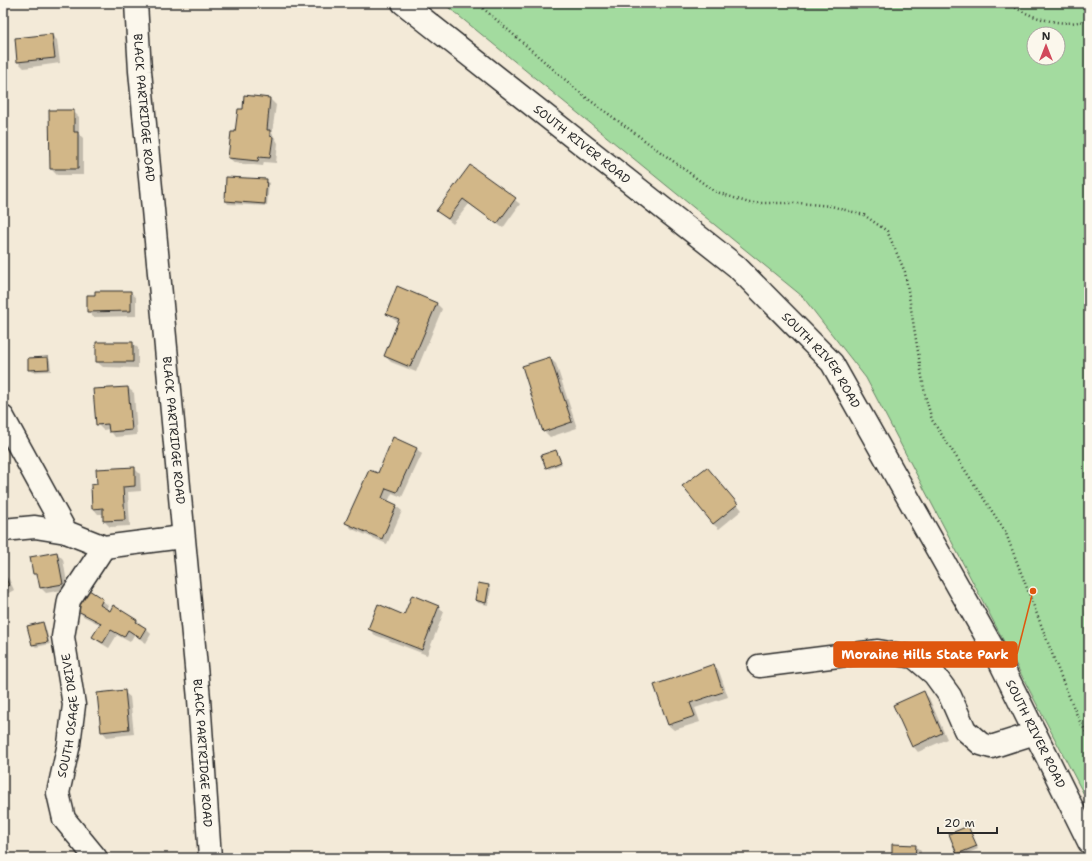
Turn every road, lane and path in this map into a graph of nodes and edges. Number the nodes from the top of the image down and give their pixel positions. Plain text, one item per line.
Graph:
1 (136, 3) edge
2 (403, 3) edge
3 (477, 3) edge
4 (1009, 3) edge
5 (1089, 19) edge
6 (3, 416) edge
7 (3, 530) edge
8 (66, 532) junction
9 (182, 537) junction
10 (104, 547) junction
11 (759, 666) dead end
12 (1035, 733) junction
13 (1089, 737) edge
14 (1089, 842) edge
15 (96, 858) edge
16 (210, 858) edge

1 - 9 street, BLACK PARTRIDGE ROAD
2 - 12 street, SOUTH RIVER ROAD
3 - 13 path
4 - 5 path
6 - 8 street
7 - 8 street
8 - 10 street
9 - 10 street
9 - 16 street, BLACK PARTRIDGE ROAD
10 - 15 street, SOUTH OSAGE DRIVE
11 - 12 street
12 - 14 street, SOUTH RIVER ROAD

